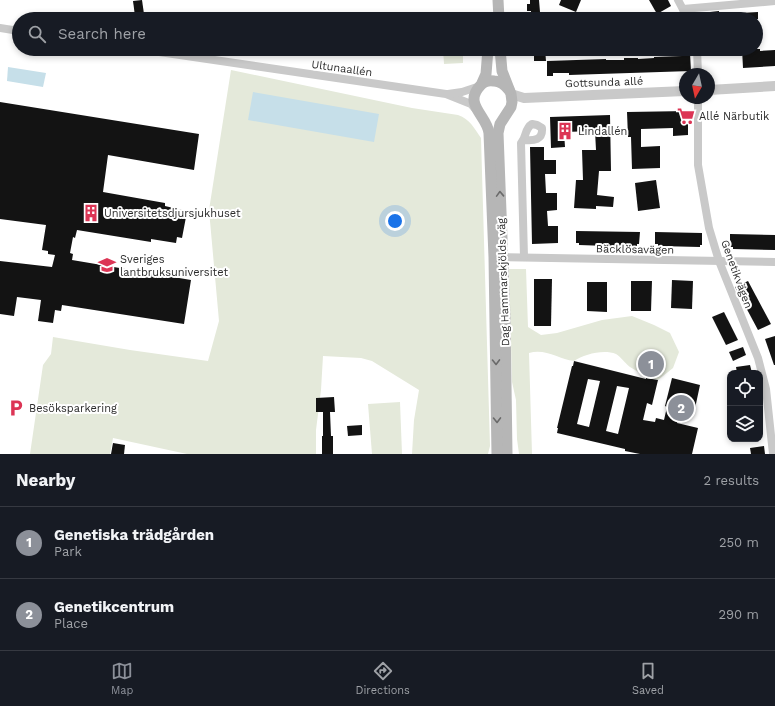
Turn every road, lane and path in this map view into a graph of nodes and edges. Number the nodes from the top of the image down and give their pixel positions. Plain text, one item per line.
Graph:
1 (492, 0) edge
2 (498, 0) edge
3 (678, 0) edge
4 (775, 2) edge
5 (683, 9) junction
6 (491, 12) edge
7 (498, 12) edge
8 (684, 12) edge
9 (0, 28) edge
10 (12, 30) edge
11 (187, 56) edge
12 (487, 56) edge
13 (501, 56) edge
14 (697, 56) edge
15 (698, 68) edge
16 (481, 85) junction
17 (775, 86) edge
18 (715, 90) edge
19 (679, 91) edge
20 (510, 92) junction
21 (446, 94) junction
22 (524, 98) junction
23 (698, 104) edge
24 (509, 110) junction
25 (479, 112) junction
26 (524, 140) dead end
27 (498, 257) junction
28 (524, 257) junction
29 (719, 261) junction
30 (775, 262) edge
31 (497, 454) edge
32 (507, 454) edge
33 (772, 454) edge

1 - 6 main road
2 - 7 main road
3 - 5 street
4 - 5 street
5 - 8 street
9 - 10 street
11 - 21 street, Ultunaallén
12 - 16 main road, Dag Hammarskjölds väg
13 - 20 main road, Dag Hammarskjölds väg
14 - 15 street
16 - 20 main road
16 - 21 street, Ultunaallén
16 - 25 main road, Dag Hammarskjölds väg
17 - 18 street
19 - 22 street, Gottsunda allé
20 - 22 street, Gottsunda allé
20 - 24 main road, Dag Hammarskjölds väg
21 - 25 street, Ultunaallén
22 - 24 street
23 - 29 street, Genetikvägen
24 - 25 main road
27 -> 24 main road, Dag Hammarskjölds väg
25 - 27 main road, Dag Hammarskjölds väg
26 - 28 street
27 - 28 street, Bäcklösavägen
27 -> 31 main road, Dag Hammarskjölds väg
27 - 32 main road, Dag Hammarskjölds väg
28 - 29 street, Bäcklösavägen
29 - 30 street, Bäcklösavägen
29 - 33 street, Genetikvägen

